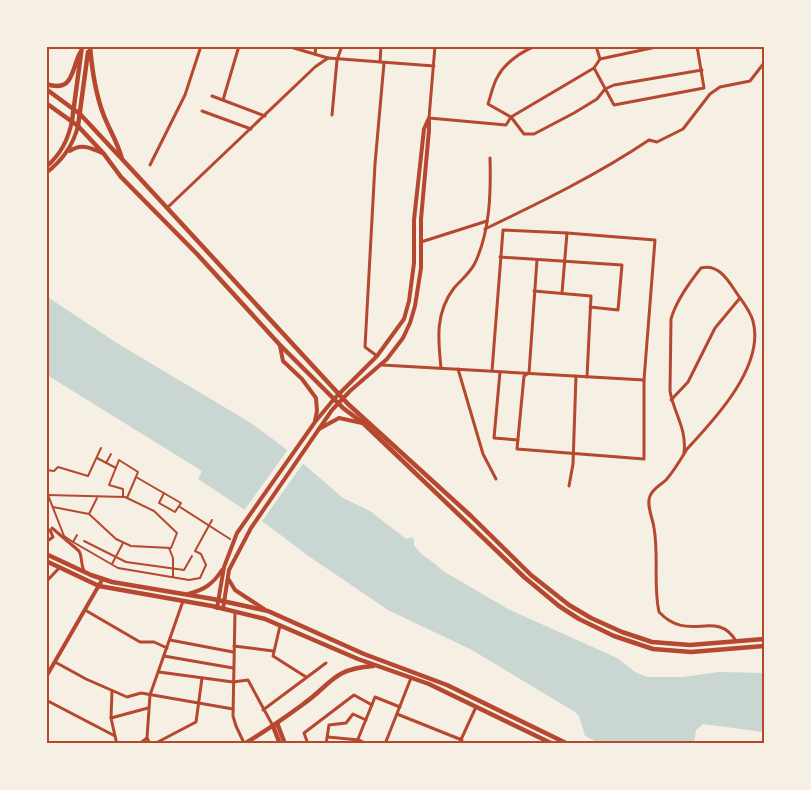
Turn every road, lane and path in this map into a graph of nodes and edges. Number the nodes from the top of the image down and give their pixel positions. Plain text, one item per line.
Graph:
1 (89, 46) edge
2 (201, 46) edge
3 (239, 46) edge
4 (287, 46) edge
5 (316, 46) edge
6 (342, 46) edge
7 (381, 46) edge
8 (435, 46) edge
9 (536, 46) edge
10 (596, 46) edge
11 (661, 46) edge
12 (697, 46) edge
13 (527, 48) edge
14 (82, 49) edge
15 (315, 54) junction
16 (328, 57) junction
17 (600, 59) junction
18 (338, 60) junction
19 (382, 62) junction
20 (765, 63) edge
21 (434, 66) junction
22 (594, 68) junction
23 (702, 70) junction
24 (46, 87) edge
25 (605, 89) junction
26 (212, 96) dead end
27 (223, 100) junction
28 (46, 103) edge
29 (74, 110) junction
30 (202, 111) dead end
31 (80, 114) junction
32 (332, 115) dead end
33 (265, 116) junction
34 (511, 117) junction
35 (429, 118) junction
36 (72, 121) junction
37 (78, 126) junction
38 (251, 129) junction
39 (67, 153) junction
40 (104, 154) junction
41 (490, 158) dead end
42 (122, 159) junction
43 (150, 165) dead end
44 (46, 167) edge
45 (46, 173) edge
46 (166, 208) junction
47 (487, 221) junction
48 (485, 229) junction
49 (567, 233) junction
50 (421, 242) junction
51 (500, 257) junction
52 (537, 260) junction
53 (565, 262) junction
54 (534, 291) junction
55 (562, 293) junction
56 (740, 298) junction
57 (590, 308) junction
58 (280, 345) junction
59 (377, 356) junction
60 (381, 364) junction
61 (441, 368) junction
62 (458, 369) junction
63 (492, 371) junction
64 (500, 372) junction
65 (529, 373) junction
66 (576, 376) junction
67 (587, 377) junction
68 (644, 380) junction
69 (341, 396) junction
70 (672, 400) junction
71 (336, 401) junction
72 (315, 422) junction
73 (363, 423) junction
74 (318, 429) junction
75 (518, 440) junction
76 (101, 448) dead end
77 (572, 453) junction
78 (684, 453) junction
79 (111, 454) dead end
80 (97, 458) junction
81 (106, 463) junction
82 (116, 468) junction
83 (46, 470) edge
84 (136, 477) junction
85 (496, 479) dead end
86 (569, 486) dead end
87 (46, 490) edge
88 (164, 493) junction
89 (48, 495) junction
90 (97, 498) junction
91 (125, 498) junction
92 (48, 500) edge
93 (179, 506) junction
94 (53, 507) junction
95 (89, 514) junction
96 (212, 520) dead end
97 (209, 525) junction
98 (76, 535) dead end
99 (230, 539) dead end
100 (84, 541) dead end
101 (46, 542) edge
102 (73, 542) junction
103 (123, 542) junction
104 (169, 548) junction
105 (46, 554) edge
106 (192, 556) dead end
107 (46, 561) edge
108 (112, 564) junction
109 (60, 567) junction
110 (224, 567) junction
111 (229, 570) junction
112 (86, 573) junction
113 (173, 577) junction
114 (102, 580) junction
115 (46, 582) edge
116 (99, 586) junction
117 (184, 595) junction
118 (183, 601) junction
119 (221, 601) junction
120 (220, 608) junction
121 (85, 610) junction
122 (235, 611) junction
123 (268, 611) junction
124 (281, 624) junction
125 (765, 639) edge
126 (170, 640) junction
127 (736, 641) junction
128 (233, 646) junction
129 (765, 646) edge
130 (167, 648) junction
131 (233, 651) junction
132 (273, 651) junction
133 (164, 656) junction
134 (56, 662) junction
135 (326, 663) dead end
136 (376, 666) junction
137 (233, 668) junction
138 (158, 672) junction
139 (46, 677) edge
140 (306, 677) junction
141 (411, 677) junction
142 (202, 678) junction
143 (233, 682) junction
144 (112, 691) junction
145 (150, 695) junction
146 (46, 700) edge
147 (199, 704) junction
148 (372, 705) junction
149 (476, 706) junction
150 (400, 707) junction
151 (148, 708) junction
152 (233, 709) junction
153 (263, 710) junction
154 (397, 714) junction
155 (111, 718) junction
156 (366, 720) junction
157 (275, 724) junction
158 (114, 736) junction
159 (328, 736) junction
160 (147, 738) junction
161 (357, 742) edge
162 (461, 742) edge
163 (244, 743) edge
164 (117, 744) edge
165 (139, 744) edge
166 (152, 744) edge
167 (280, 744) edge
168 (285, 744) edge
169 (308, 744) edge
170 (326, 744) edge
171 (367, 744) edge
172 (386, 744) edge
173 (554, 744) edge
174 (568, 744) edge

1 - 31 main road
1 - 42 main road
2 - 43 street
3 - 27 street
4 - 15 street
5 - 15 street
6 - 18 street
7 - 19 street
8 - 21 street
9 - 13 street
10 - 17 street
11 - 17 street
12 - 23 street
13 - 34 street
14 - 24 main road
14 - 29 main road
15 - 16 street
16 - 18 street
16 - 33 street
17 - 22 street
18 - 19 street
18 - 32 street
19 - 21 street
19 - 59 street
20 - 48 street
21 - 35 street
22 - 25 street
22 - 34 street
23 - 25 street
23 - 25 street
24 - 29 main road
25 - 34 street
26 - 27 street
27 - 33 street
28 - 36 main road
29 - 31 main road
29 - 36 main road
30 - 38 street
31 - 37 main road
31 - 42 main road
33 - 38 street
34 - 35 street
35 - 50 street
35 - 59 street
36 - 37 main road
36 - 44 street
37 - 39 street
37 - 40 main road
38 - 46 street
39 - 40 street
39 - 45 street
40 - 58 main road
41 - 47 street
42 - 46 main road
46 - 69 main road
47 - 48 street
47 - 50 street
48 - 61 street
49 - 51 street
49 - 53 street
49 - 68 street
50 - 60 street
51 - 52 street
51 - 63 street
52 - 53 street
52 - 54 street
53 - 55 street
53 - 57 street
54 - 55 street
54 - 65 street
55 - 57 street
56 - 70 street
56 - 70 street
56 - 78 street
57 - 67 street
58 - 71 main road
58 - 72 street
59 - 69 street
60 - 61 street
60 - 69 street
61 - 62 street
62 - 63 street
62 - 85 street
63 - 64 street
64 - 65 street
64 - 75 street
65 - 66 street
65 - 75 street
66 - 67 street
66 - 77 street
67 - 68 street
68 - 77 street
69 - 71 street
69 - 127 main road
70 - 78 street
71 - 72 street
71 - 73 main road
71 - 74 street
72 - 110 street
73 - 74 street
73 - 129 main road
74 - 111 street
75 - 77 street
76 - 80 street
77 - 86 street
78 - 127 street
79 - 81 street
80 - 81 street
80 - 83 street
81 - 82 street
82 - 84 street
82 - 91 street
84 - 88 street
84 - 91 street
87 - 89 street
88 - 93 street
88 - 93 street
89 - 90 street
89 - 92 street
90 - 91 street
90 - 95 street
91 - 104 street
92 - 94 street
93 - 97 street
94 - 95 street
94 - 102 street
95 - 103 street
96 - 97 street
97 - 99 street
97 - 113 street
98 - 102 street
100 - 106 street
101 - 112 street
102 - 108 street
103 - 104 street
103 - 108 street
104 - 113 street
105 - 112 main road
107 - 109 main road
108 - 113 street
109 - 115 street
109 - 116 main road
110 - 117 street
110 - 119 street
111 - 119 street
111 - 123 street
112 - 114 main road
114 - 116 street
114 - 117 main road
116 - 118 main road
116 - 121 street
117 - 119 main road
118 - 120 main road
118 - 126 street
119 - 120 street
119 - 123 main road
120 - 122 main road
121 - 130 street
121 - 134 street
122 - 124 main road
122 - 128 street
123 - 174 main road
124 - 132 street
124 - 136 main road
125 - 127 main road
126 - 130 street
126 - 131 street
128 - 131 street
128 - 132 street
130 - 133 street
131 - 137 street
132 - 140 street
133 - 137 street
133 - 138 street
134 - 139 street
134 - 144 street
135 - 140 street
136 - 141 main road
136 - 157 main road
137 - 143 street
138 - 142 street
138 - 145 street
140 - 153 street
141 - 149 main road
141 - 150 street
142 - 143 street
142 - 147 street
143 - 152 street
143 - 153 street
144 - 145 street
144 - 155 street
145 - 147 street
145 - 151 street
146 - 158 street
147 - 152 street
147 - 166 street
148 - 150 street
148 - 156 street
148 - 169 street
149 - 162 street
149 - 173 main road
150 - 154 street
151 - 155 street
151 - 160 street
152 - 163 street
153 - 157 street
154 - 162 street
154 - 172 street
155 - 158 street
156 - 159 street
156 - 161 street
157 - 163 main road
157 - 167 main road
157 - 168 main road
158 - 164 street
159 - 161 street
159 - 170 street
160 - 165 street
160 - 166 street
161 - 171 street

